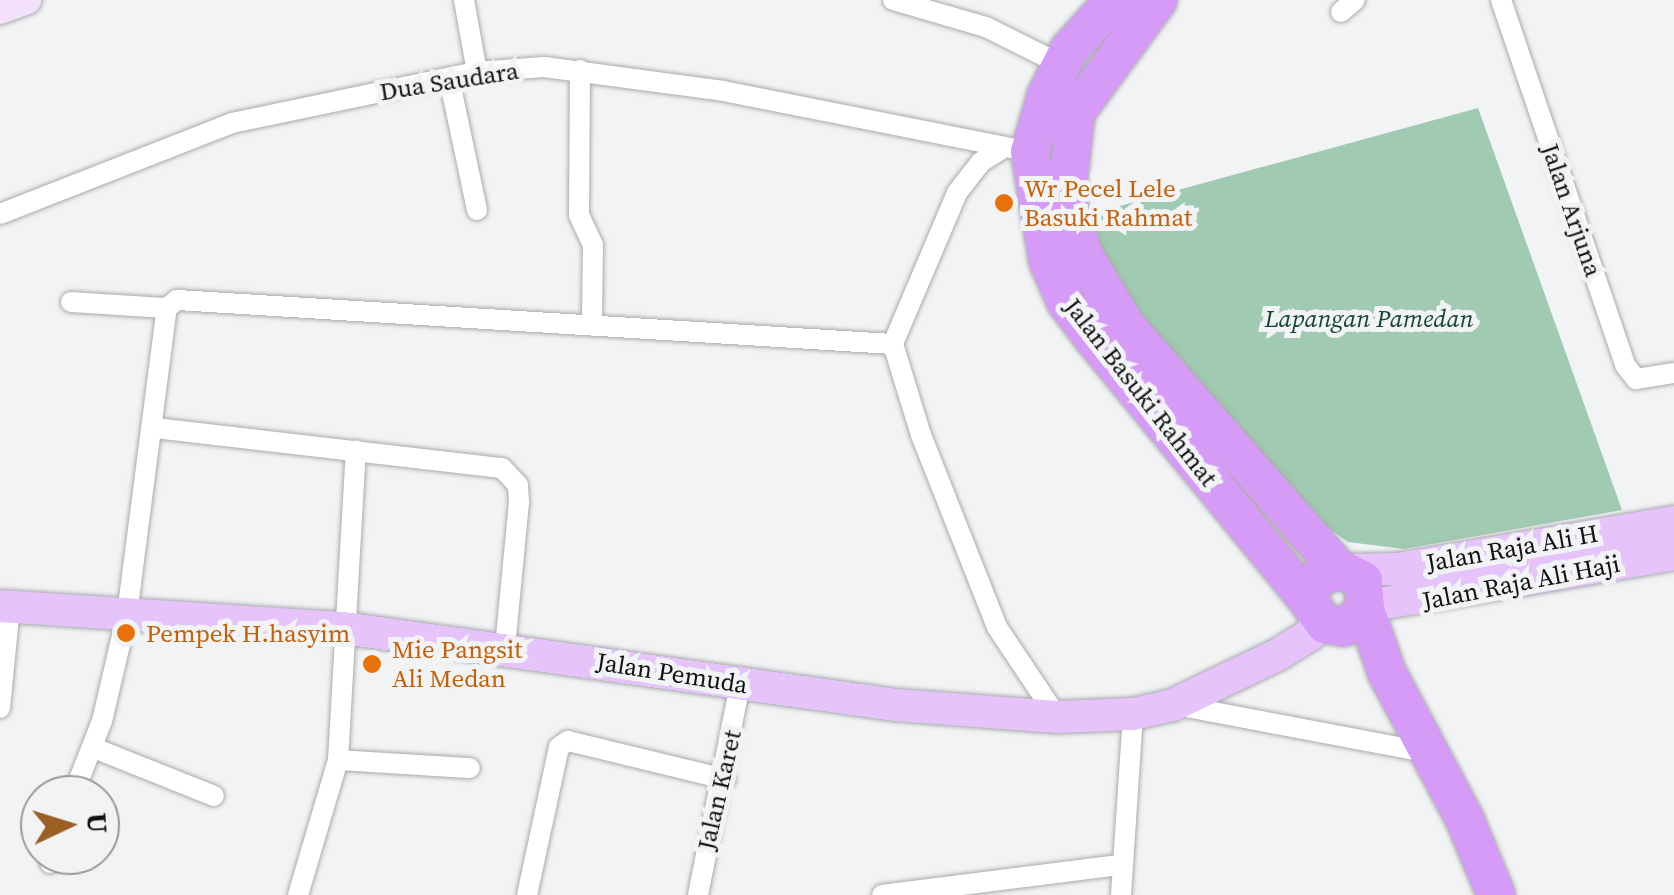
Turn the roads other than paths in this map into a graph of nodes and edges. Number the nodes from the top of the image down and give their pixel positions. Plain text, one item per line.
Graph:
1 (27, 0) edge
2 (464, 0) edge
3 (893, 0) edge
4 (1501, 0) edge
5 (1135, 4) edge
6 (0, 10) edge
7 (1062, 65) junction
8 (580, 70) junction
9 (477, 72) junction
10 (449, 78) junction
11 (1015, 151) junction
12 (477, 210) dead end
13 (0, 214) edge
14 (70, 302) dead end
15 (167, 308) junction
16 (592, 321) junction
17 (893, 344) junction
18 (1674, 372) edge
19 (155, 428) junction
20 (356, 452) junction
21 (1674, 522) edge
22 (1674, 554) edge
23 (1344, 569) junction
24 (5, 606) edge
25 (1366, 608) junction
26 (127, 614) junction
27 (1318, 615) junction
28 (343, 628) junction
29 (505, 647) junction
30 (1387, 673) junction
31 (740, 684) junction
32 (1173, 705) junction
33 (0, 708) edge
34 (1133, 714) junction
35 (1056, 717) junction
36 (94, 748) junction
37 (1429, 753) junction
38 (338, 760) junction
39 (470, 768) dead end
40 (83, 775) edge
41 (725, 779) junction
42 (214, 796) dead end
43 (1121, 865) junction
44 (298, 895) edge
45 (527, 895) edge
46 (698, 895) edge
47 (882, 895) edge
48 (1121, 895) edge
49 (1496, 895) edge

1 - 6 street
2 - 9 street
3 - 7 street
4 - 18 street, Jalan Arjuna
5 - 7 highway, Jalan Basuki Rahmat
5 - 23 highway, Jalan Basuki Rahmat
7 - 11 highway, Jalan Basuki Rahmat
8 - 9 street, Dua Saudara
8 - 11 street, Dua Saudara
8 - 16 street
9 - 10 street, Dua Saudara
10 - 12 street
10 - 13 street, Dua Saudara
11 - 17 street
11 - 27 highway, Jalan Basuki Rahmat
14 - 15 street
15 - 16 street
15 - 19 street
16 - 17 street
17 - 35 street
19 - 20 street
19 - 26 street
20 - 28 street
20 - 29 street
21 - 23 main road, Jalan Raja Ali H
22 - 25 main road, Jalan Raja Ali Haji
23 - 25 highway
23 - 27 highway
24 - 26 main road, Jalan Pemuda
24 - 33 street
25 - 27 highway
25 - 30 highway
26 - 28 main road, Jalan Pemuda
26 - 36 street
27 - 30 highway, Jalan Basuki Rahmat
27 - 32 main road, Jalan Pemuda
28 - 29 main road, Jalan Pemuda
28 - 38 street
29 - 31 main road, Jalan Pemuda
30 - 37 highway
31 - 35 main road, Jalan Pemuda
31 - 41 street, Jalan Karet
32 - 34 main road, Jalan Pemuda
32 - 37 street
34 - 35 main road, Jalan Pemuda
34 - 43 street
36 - 40 street
36 - 42 street
37 - 49 highway
38 - 39 street
38 - 44 street
41 - 45 street
41 - 46 street, Jalan Karet
43 - 47 street
43 - 48 street

